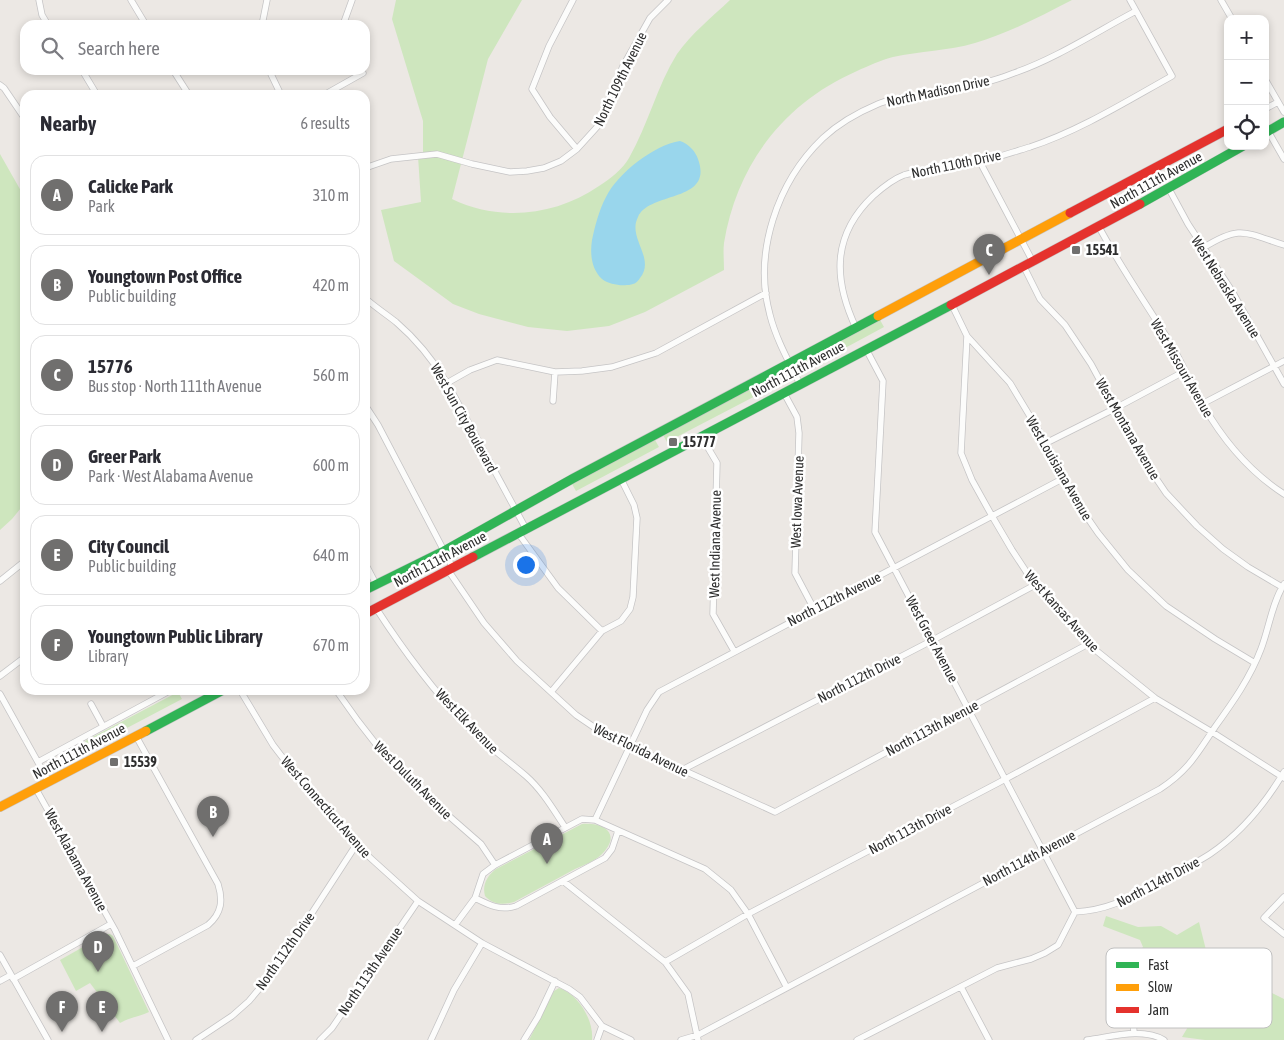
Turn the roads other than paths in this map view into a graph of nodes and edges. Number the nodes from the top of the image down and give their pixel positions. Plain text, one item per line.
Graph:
1 (39, 0) edge
2 (131, 0) edge
3 (352, 0) edge
4 (573, 0) edge
5 (668, 0) edge
6 (1130, 0) edge
7 (1221, 0) edge
8 (264, 1) edge
9 (1136, 11) junction
10 (1230, 15) edge
11 (45, 20) edge
12 (143, 20) edge
13 (262, 20) edge
14 (346, 20) edge
15 (85, 75) edge
16 (176, 75) edge
17 (271, 75) edge
18 (359, 75) edge
19 (0, 85) edge
20 (1269, 86) edge
21 (94, 90) edge
22 (186, 90) edge
23 (279, 90) edge
24 (333, 90) edge
25 (1278, 102) junction
26 (1269, 107) edge
27 (20, 111) edge
28 (1284, 112) edge
29 (1284, 122) edge
30 (1269, 130) edge
31 (1224, 131) edge
32 (1269, 136) edge
33 (577, 150) junction
34 (1236, 150) edge
35 (1284, 159) edge
36 (980, 162) junction
37 (370, 166) edge
38 (1170, 188) junction
39 (1099, 227) junction
40 (1021, 240) junction
41 (1284, 245) edge
42 (1203, 248) junction
43 (1033, 262) junction
44 (1024, 267) junction
45 (766, 293) junction
46 (370, 302) edge
47 (952, 305) junction
48 (856, 328) junction
49 (967, 336) junction
50 (866, 349) junction
51 (1284, 361) edge
52 (789, 363) junction
53 (1274, 366) junction
54 (1185, 371) junction
55 (555, 372) junction
56 (448, 383) junction
57 (800, 384) junction
58 (1284, 384) edge
59 (784, 393) junction
60 (553, 401) dead end
61 (1202, 404) junction
62 (1114, 409) junction
63 (370, 413) edge
64 (701, 436) junction
65 (1046, 443) junction
66 (1064, 478) junction
67 (621, 479) junction
68 (1284, 494) edge
69 (516, 510) junction
70 (992, 516) junction
71 (522, 531) junction
72 (444, 551) junction
73 (20, 565) edge
74 (894, 568) junction
75 (451, 569) junction
76 (370, 572) edge
77 (0, 581) edge
78 (376, 584) junction
79 (1035, 585) junction
80 (1283, 585) edge
81 (370, 587) edge
82 (376, 608) junction
83 (814, 609) junction
84 (370, 611) edge
85 (602, 631) junction
86 (932, 640) junction
87 (1088, 644) junction
88 (734, 651) junction
89 (20, 661) edge
90 (1255, 663) junction
91 (0, 676) edge
92 (551, 692) junction
93 (0, 694) edge
94 (160, 695) edge
95 (214, 695) edge
96 (243, 695) edge
97 (339, 695) edge
98 (1155, 698) junction
99 (91, 704) dead end
100 (969, 708) junction
101 (103, 726) junction
102 (1212, 732) junction
103 (136, 736) junction
104 (629, 746) junction
105 (38, 762) junction
106 (682, 770) junction
107 (1283, 776) edge
108 (1005, 779) junction
109 (49, 782) junction
110 (36, 789) junction
111 (0, 807) edge
112 (775, 812) joint
113 (595, 820) junction
114 (566, 827) junction
115 (618, 831) junction
116 (356, 845) junction
117 (1043, 851) junction
118 (495, 865) junction
119 (563, 881) junction
120 (1284, 897) edge
121 (475, 898) junction
122 (418, 901) junction
123 (1074, 912) junction
124 (748, 914) junction
125 (111, 924) junction
126 (455, 925) junction
127 (1284, 934) edge
128 (482, 943) junction
129 (0, 955) edge
130 (665, 962) junction
131 (133, 966) junction
132 (12, 977) junction
133 (0, 981) edge
134 (555, 981) junction
135 (786, 986) junction
136 (961, 987) junction
137 (602, 1026) junction
138 (1134, 1028) edge
139 (1134, 1033) junction
140 (698, 1037) edge
141 (48, 1040) edge
142 (168, 1040) edge
143 (196, 1040) edge
144 (320, 1040) edge
145 (431, 1040) edge
146 (524, 1040) edge
147 (598, 1040) edge
148 (631, 1040) edge
149 (682, 1040) edge
150 (857, 1040) edge
151 (989, 1040) edge
152 (1087, 1040) edge
153 (1164, 1040) edge

1 - 11 street
2 - 12 street
3 - 14 street
4 - 33 street
5 - 33 street, North 109th Avenue
6 - 9 street
7 - 10 street
8 - 13 street
9 - 36 street, North 110th Drive
9 - 45 street, North Madison Drive
15 - 21 street
16 - 22 street
17 - 23 street
18 - 24 street
19 - 27 street
20 - 25 street
25 - 26 street
25 - 28 street
29 - 30 street
31 - 40 street, North 111th Avenue
32 - 35 street
33 - 37 street, North 109th Avenue
34 - 38 street, North 111th Avenue
36 - 40 street
36 - 48 street, North 110th Drive
38 - 39 street, North 111th Avenue
38 - 42 street, West Nebraska Avenue
39 - 43 street, North 111th Avenue
39 - 54 street, West Missouri Avenue
40 - 43 street
40 - 48 street, North 111th Avenue
41 - 42 street
42 - 53 street, West Nebraska Avenue
43 - 44 street, North 111th Avenue
44 - 47 street, North 111th Avenue
44 - 62 street, West Montana Avenue
45 - 52 street, North Madison Drive
45 - 55 street
46 - 56 street, West Sun City Boulevard
47 - 49 street, West Kansas Avenue
47 - 50 street, North 111th Avenue
48 - 52 street, North 111th Avenue
49 - 65 street, West Louisiana Avenue
49 - 70 street, West Kansas Avenue
50 - 57 street, North 111th Avenue
50 - 74 street, West Greer Avenue
51 - 53 street
52 - 57 street, North Madison Drive
52 - 69 street, North 111th Avenue
53 - 58 street, West Nebraska Avenue
53 - 61 street
54 - 61 street, West Missouri Avenue
54 - 62 street
55 - 56 street
55 - 60 street
56 - 69 street, West Sun City Boulevard
57 - 59 street, North 111th Avenue
59 - 64 street, North 111th Avenue
59 - 83 street, West Iowa Avenue
61 - 68 street, West Missouri Avenue
62 - 65 street
62 - 80 street, West Montana Avenue
63 - 72 street, West Florida Avenue
64 - 67 street, North 111th Avenue
64 - 88 street, West Indiana Avenue
65 - 66 street, West Louisiana Avenue
66 - 70 street, North 112th Avenue
66 - 90 street, West Louisiana Avenue
67 - 71 street, North 111th Avenue
67 - 85 street
69 - 71 street, West Sun City Boulevard
69 - 72 street, North 111th Avenue
70 - 74 street, North 112th Avenue
70 - 79 street, West Kansas Avenue
71 - 75 street, North 111th Avenue
71 - 85 street, West Sun City Boulevard
72 - 75 street, West Florida Avenue
72 - 78 street, North 111th Avenue
73 - 77 street
74 - 83 street, North 112th Avenue
74 - 86 street, West Greer Avenue
75 - 82 street, North 111th Avenue
75 - 92 street, West Florida Avenue
76 - 78 street
78 - 81 street, North 111th Avenue
79 - 86 street, North 112th Drive
79 - 87 street, West Kansas Avenue
80 - 90 street, North 114th Avenue
82 - 84 street, North 111th Avenue
82 - 114 street, West Elk Avenue
83 - 88 street, North 112th Avenue
85 - 92 street
86 - 100 street, West Greer Avenue
86 - 106 street, North 112th Drive
87 - 98 street, West Kansas Avenue
87 - 100 street, North 113th Avenue
88 - 104 street, North 112th Avenue
89 - 91 street
90 - 102 street, North 114th Avenue
92 - 104 street, West Florida Avenue
93 - 105 street
94 - 101 street, North 111th Avenue
95 - 103 street, North 111th Avenue
96 - 116 street, West Connecticut Avenue
97 - 118 street, West Duluth Avenue
98 - 102 street, West Kansas Avenue
98 - 108 street, North 113th Drive
99 - 101 street, North 111th Avenue
100 - 108 street, West Greer Avenue
100 - 112 street, North 113th Avenue
101 - 105 street, North 111th Avenue
102 - 107 street, West Kansas Avenue
102 - 117 street, North 114th Avenue
103 - 109 street, North 111th Avenue
103 - 131 street
104 - 106 street, West Florida Avenue
104 - 113 street, North 112th Avenue
105 - 109 street
106 - 112 street, West Florida Avenue
107 - 123 street, North 114th Drive
108 - 117 street, West Greer Avenue
108 - 124 street, North 113th Drive
109 - 110 street, North 111th Avenue
110 - 111 street, North 111th Avenue
110 - 125 street, West Alabama Avenue
113 - 114 street
113 - 115 street
114 - 118 street
115 - 119 street
115 - 124 street
116 - 122 street, West Connecticut Avenue
116 - 143 street, North 112th Drive
117 - 123 street, West Greer Avenue
117 - 135 street, North 114th Avenue
118 - 121 street
119 - 121 street
119 - 130 street
120 - 127 street
121 - 126 street
122 - 126 street, West Connecticut Avenue
122 - 144 street, North 113th Avenue
123 - 136 street
124 - 130 street, North 113th Drive
124 - 135 street
125 - 131 street, West Alabama Avenue
125 - 132 street
126 - 128 street, West Connecticut Avenue
128 - 134 street, West Connecticut Avenue
128 - 145 street
129 - 132 street
130 - 140 street
131 - 142 street, West Alabama Avenue
132 - 133 street
132 - 141 street
134 - 137 street, West Connecticut Avenue
134 - 146 street
135 - 140 street, North 114th Avenue
136 - 150 street
136 - 151 street
137 - 147 street
137 - 148 street
138 - 139 street
139 - 152 street
139 - 153 street
140 - 149 street, North 114th Avenue

